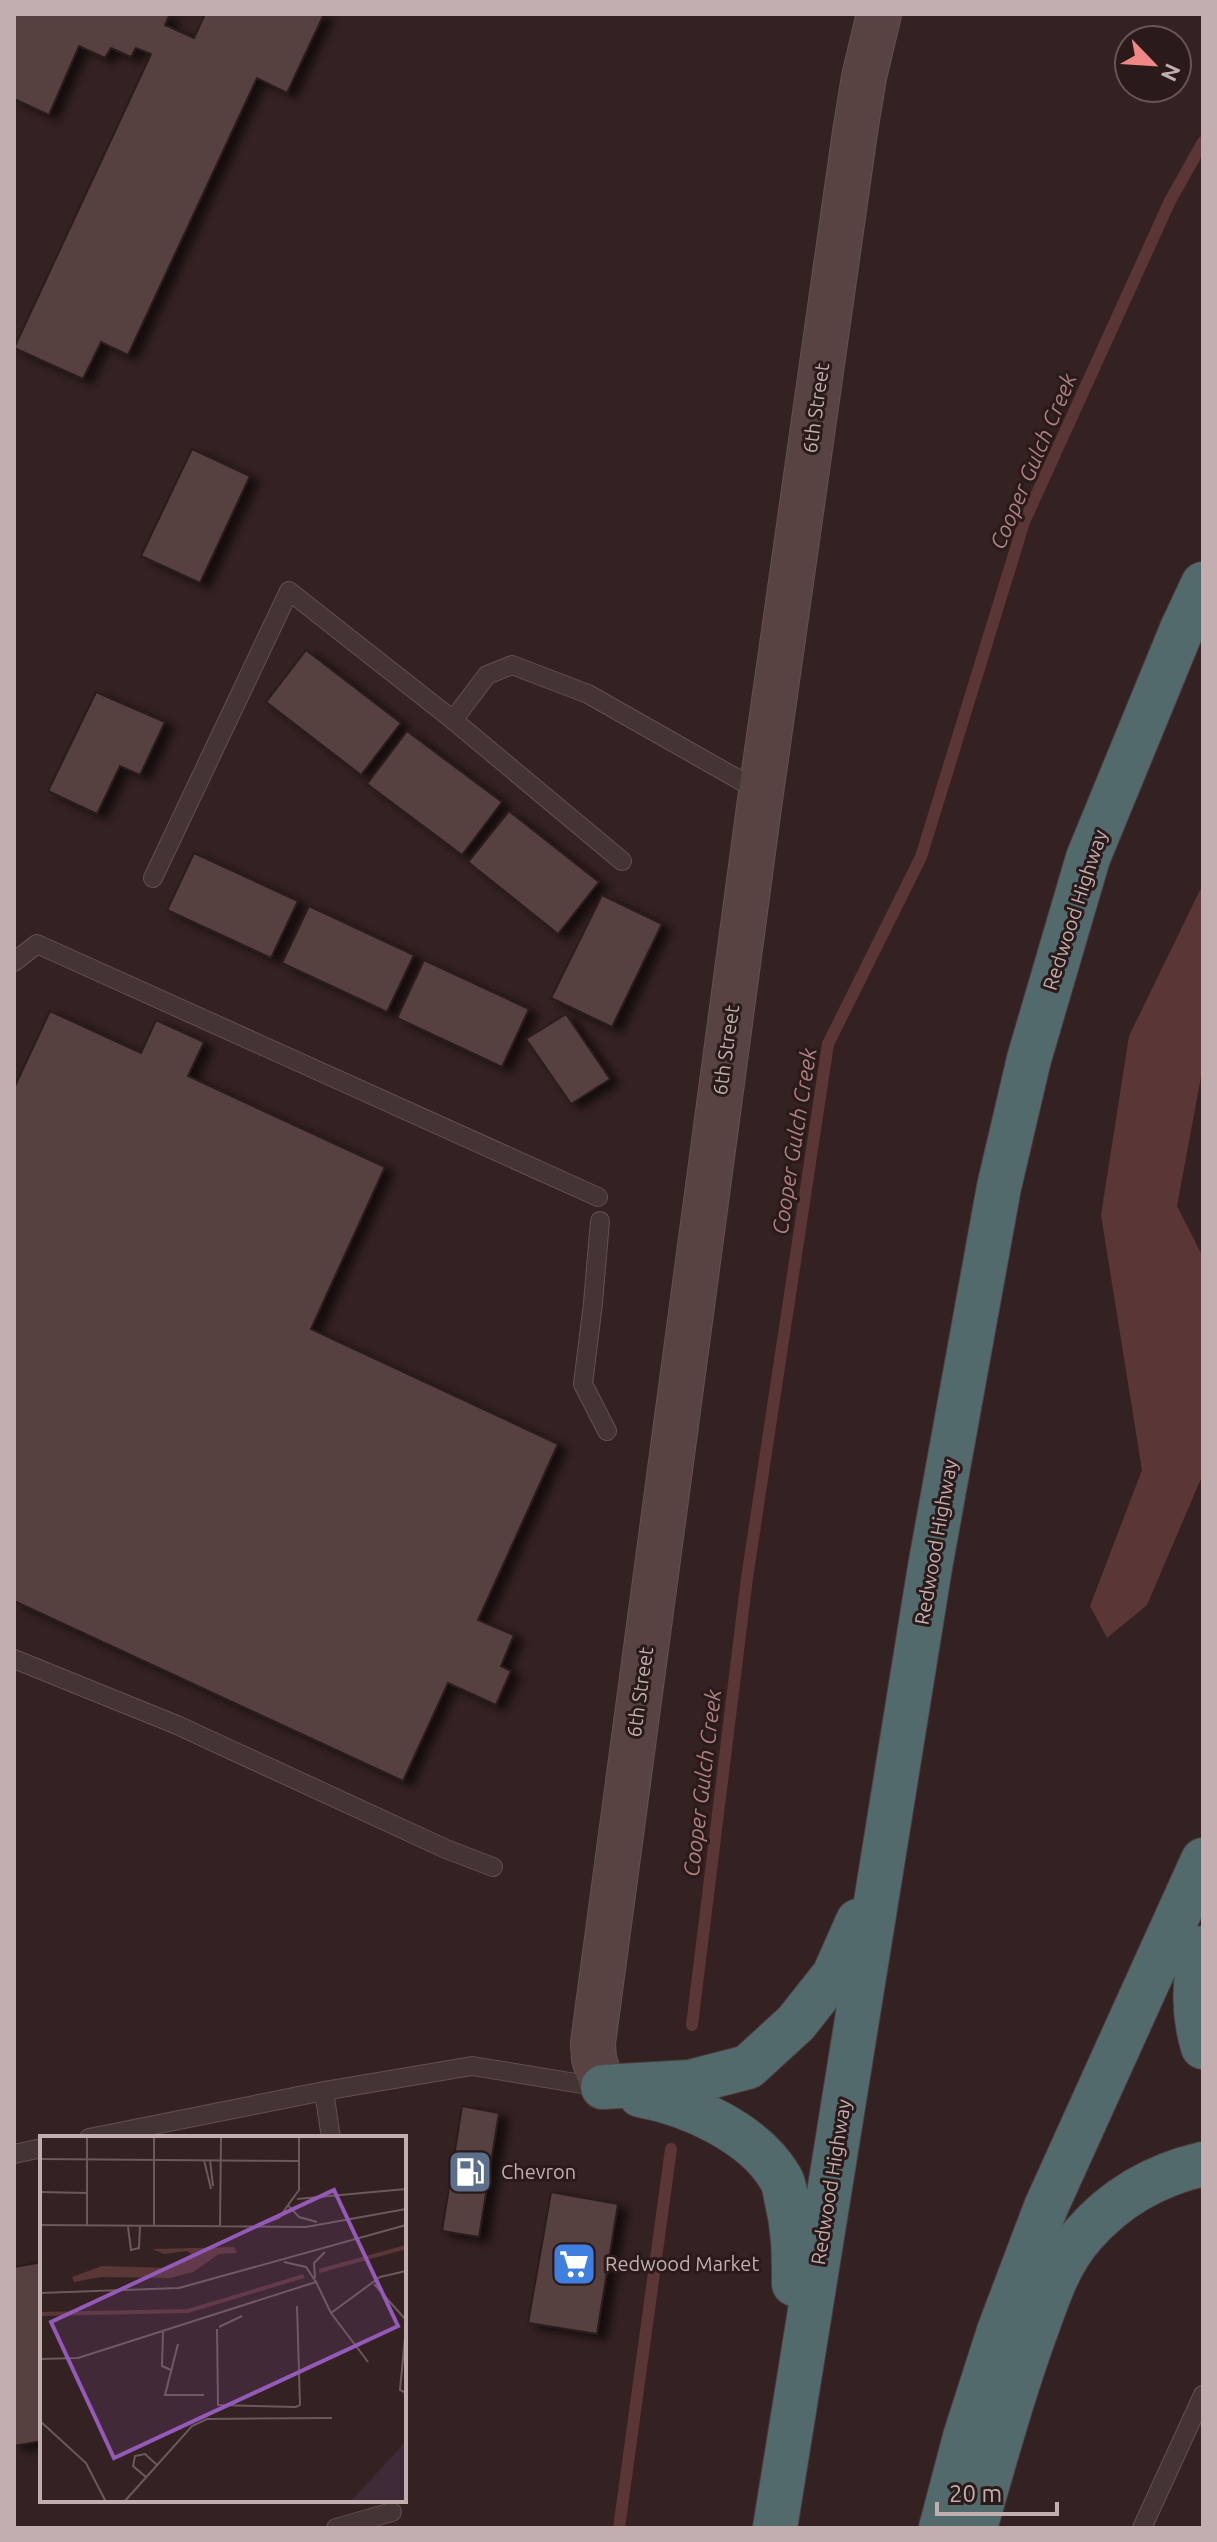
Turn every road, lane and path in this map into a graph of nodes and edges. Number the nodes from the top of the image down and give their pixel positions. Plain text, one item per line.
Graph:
1 (879, 14) edge
2 (1203, 584) edge
3 (453, 720) junction
4 (761, 792) junction
5 (622, 861) dead end
6 (153, 878) dead end
7 (14, 962) edge
8 (598, 1197) dead end
9 (600, 1221) dead end
10 (607, 1431) dead end
11 (14, 1659) edge
12 (916, 1661) junction
13 (1203, 1860) edge
14 (493, 1867) dead end
15 (1203, 1948) edge
16 (1203, 2047) edge
17 (603, 2087) junction
18 (324, 2091) junction
19 (99, 2136) edge
20 (331, 2136) edge
21 (40, 2148) edge
22 (14, 2154) edge
23 (1203, 2164) edge
24 (1203, 2395) edge
25 (390, 2506) edge
26 (336, 2528) edge
27 (402, 2528) edge
28 (775, 2528) edge
29 (941, 2528) edge
30 (975, 2528) edge
31 (1142, 2528) edge

1 - 4 street, 6th Street
2 - 12 highway, Redwood Highway
3 - 4 lane
3 - 5 lane
3 - 6 lane
4 - 17 street, 6th Street
7 - 8 lane
9 - 10 lane
11 - 14 lane
12 - 17 highway
12 - 28 highway, Redwood Highway
13 - 29 highway
15 - 16 highway
17 - 18 lane
17 - 28 highway
18 - 19 lane
18 - 20 lane
21 - 22 lane
23 - 30 highway
24 - 31 lane
25 - 26 lane
25 - 27 lane

